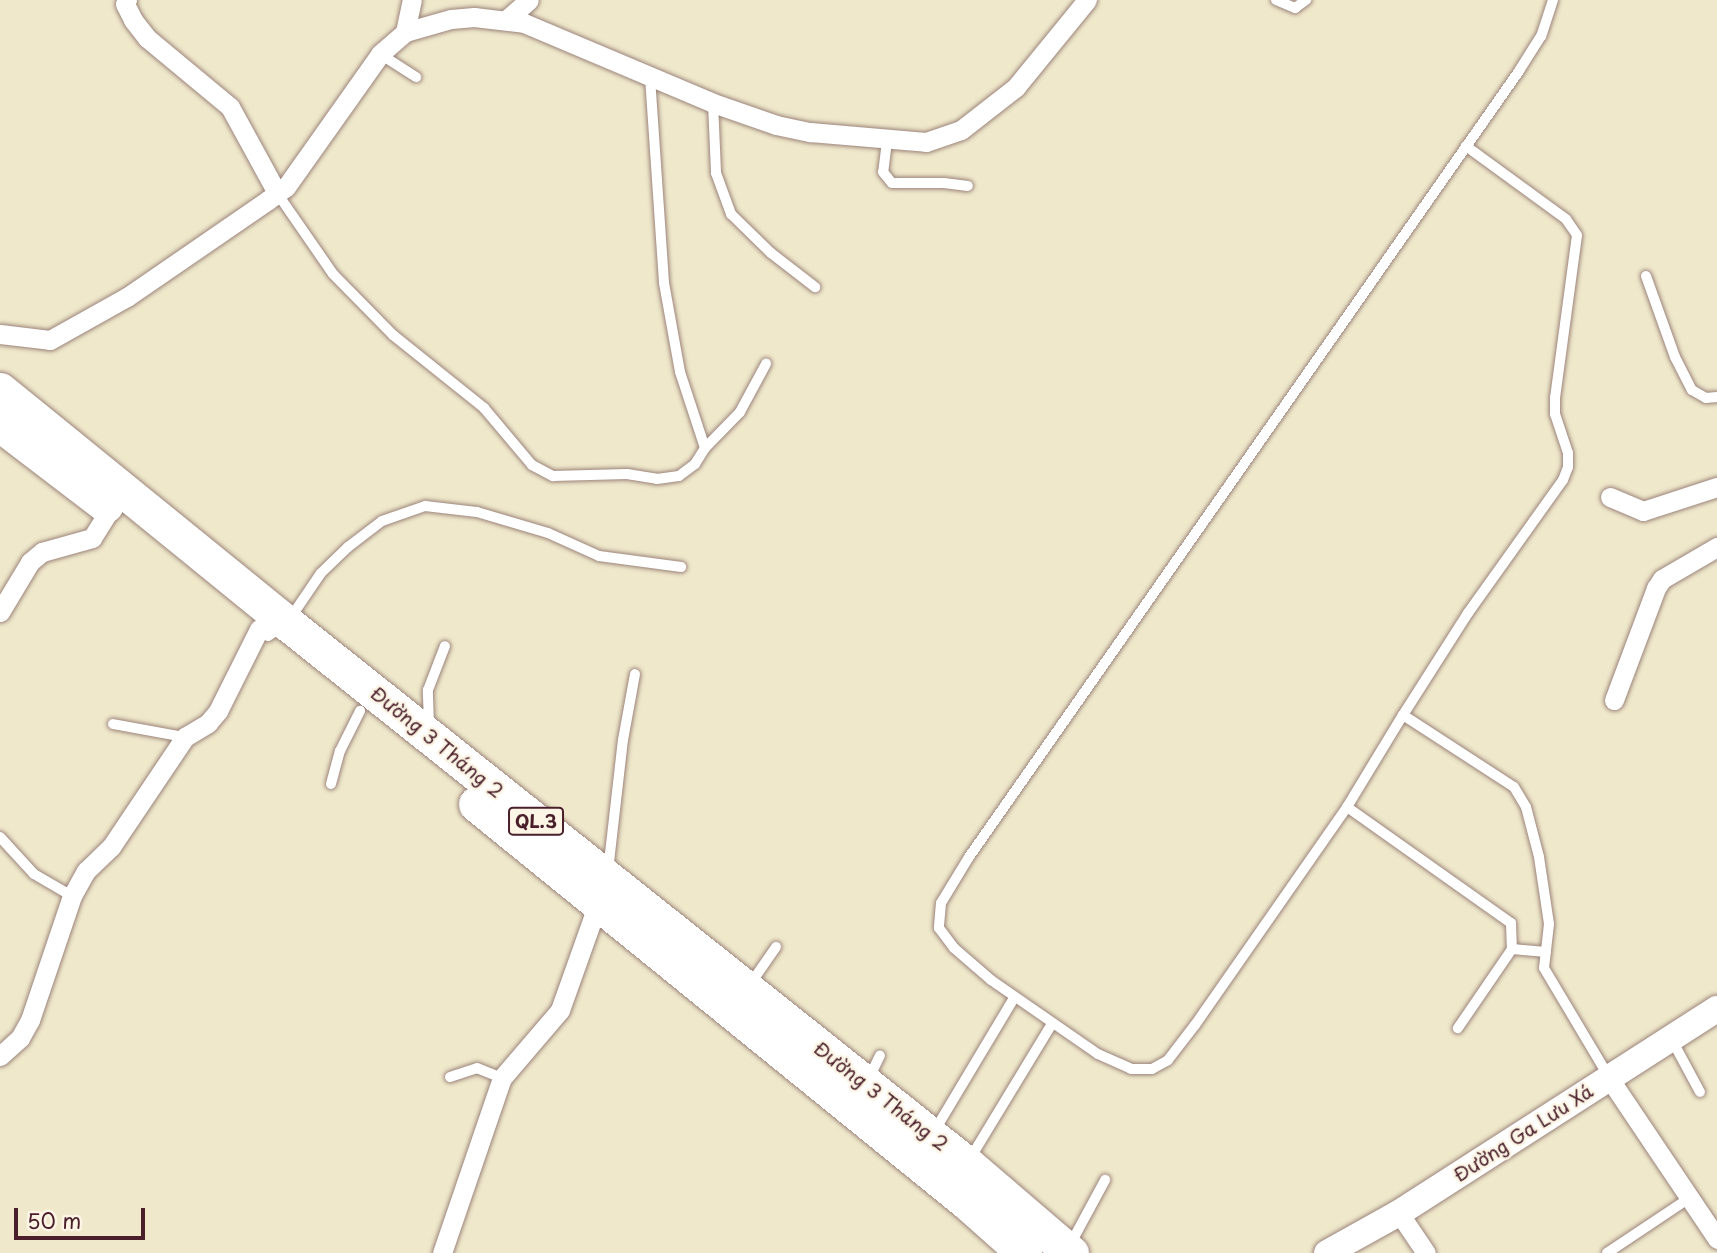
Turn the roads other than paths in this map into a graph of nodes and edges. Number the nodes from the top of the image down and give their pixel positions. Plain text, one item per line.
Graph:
1 (127, 0) edge
2 (412, 0) edge
3 (529, 0) edge
4 (1276, 0) edge
5 (1306, 0) edge
6 (1553, 0) edge
7 (1089, 3) edge
8 (506, 20) junction
9 (405, 32) junction
10 (380, 54) junction
11 (416, 77) dead end
12 (650, 77) junction
13 (713, 103) junction
14 (887, 141) junction
15 (1466, 146) junction
16 (968, 186) dead end
17 (277, 193) junction
18 (1646, 276) dead end
19 (815, 287) dead end
20 (0, 334) edge
21 (766, 364) dead end
22 (0, 390) edge
23 (1717, 397) edge
24 (0, 425) edge
25 (705, 448) junction
26 (1717, 488) edge
27 (1610, 497) dead end
28 (110, 509) junction
29 (1717, 547) edge
30 (681, 567) dead end
31 (0, 612) edge
32 (271, 629) junction
33 (445, 646) dead end
34 (635, 674) dead end
35 (1614, 700) dead end
36 (360, 710) junction
37 (1403, 715) junction
38 (113, 724) dead end
39 (430, 736) junction
40 (185, 737) junction
41 (331, 785) dead end
42 (1347, 807) junction
43 (0, 837) edge
44 (603, 890) junction
45 (72, 897) junction
46 (776, 947) dead end
47 (1512, 949) junction
48 (1546, 952) junction
49 (747, 990) junction
50 (1014, 998) junction
51 (1717, 1009) edge
52 (1052, 1024) junction
53 (1458, 1028) dead end
54 (1672, 1040) junction
55 (0, 1056) edge
56 (450, 1077) dead end
57 (502, 1078) junction
58 (1609, 1078) junction
59 (1700, 1092) dead end
60 (931, 1135) junction
61 (967, 1164) junction
62 (1105, 1180) dead end
63 (1688, 1199) junction
64 (1399, 1213) junction
65 (1717, 1239) edge
66 (1069, 1252) edge
67 (442, 1253) edge
68 (1024, 1253) edge
69 (1327, 1253) edge
70 (1426, 1253) edge
71 (1607, 1253) edge

1 - 17 street
2 - 9 street
3 - 8 street
4 - 5 lane
6 - 15 lane
7 - 14 street
8 - 9 street
8 - 12 street
9 - 10 street
10 - 11 lane
10 - 17 street
12 - 13 street
12 - 25 lane
13 - 14 street
13 - 19 lane
14 - 16 lane
15 - 37 lane
15 - 50 lane
17 - 20 street
17 - 25 lane
18 - 23 lane
21 - 25 lane
22 - 32 highway, Đường 3 Tháng 2 / QL.3
24 - 28 highway, Đường 3 Tháng 2 / QL.3
26 - 27 street
28 - 31 street
28 - 32 highway, Đường 3 Tháng 2 / QL.3
29 - 35 street
30 - 32 lane
32 - 36 highway, Đường 3 Tháng 2 / QL.3
32 - 39 highway, Đường 3 Tháng 2 / QL.3
32 - 40 street
33 - 39 lane
34 - 44 lane
36 - 41 lane
36 - 44 highway, Đường 3 Tháng 2 / QL.3
37 - 42 lane
37 - 48 lane
38 - 40 lane
39 - 44 highway, Đường 3 Tháng 2 / QL.3
40 - 45 street
42 - 47 lane
42 - 52 lane
43 - 45 lane
44 - 49 highway, Đường 3 Tháng 2 / QL.3
44 - 57 street
44 - 68 highway, Đường 3 Tháng 2 / QL.3
45 - 55 street
46 - 49 lane
47 - 48 lane
47 - 53 lane
48 - 58 lane
49 - 60 highway, Đường 3 Tháng 2 / QL.3
50 - 52 lane
50 - 60 lane
51 - 54 street, Đường Ga Lưu Xá
52 - 61 lane
54 - 58 street, Đường Ga Lưu Xá
54 - 59 lane
56 - 57 lane
57 - 67 street
58 - 63 street
58 - 64 street, Đường Ga Lưu Xá
60 - 61 highway, Đường 3 Tháng 2 / QL.3
61 - 66 highway, Đường 3 Tháng 2 / QL.3
62 - 66 lane
63 - 65 street
63 - 71 lane
64 - 69 street, Đường Ga Lưu Xá
64 - 70 street

